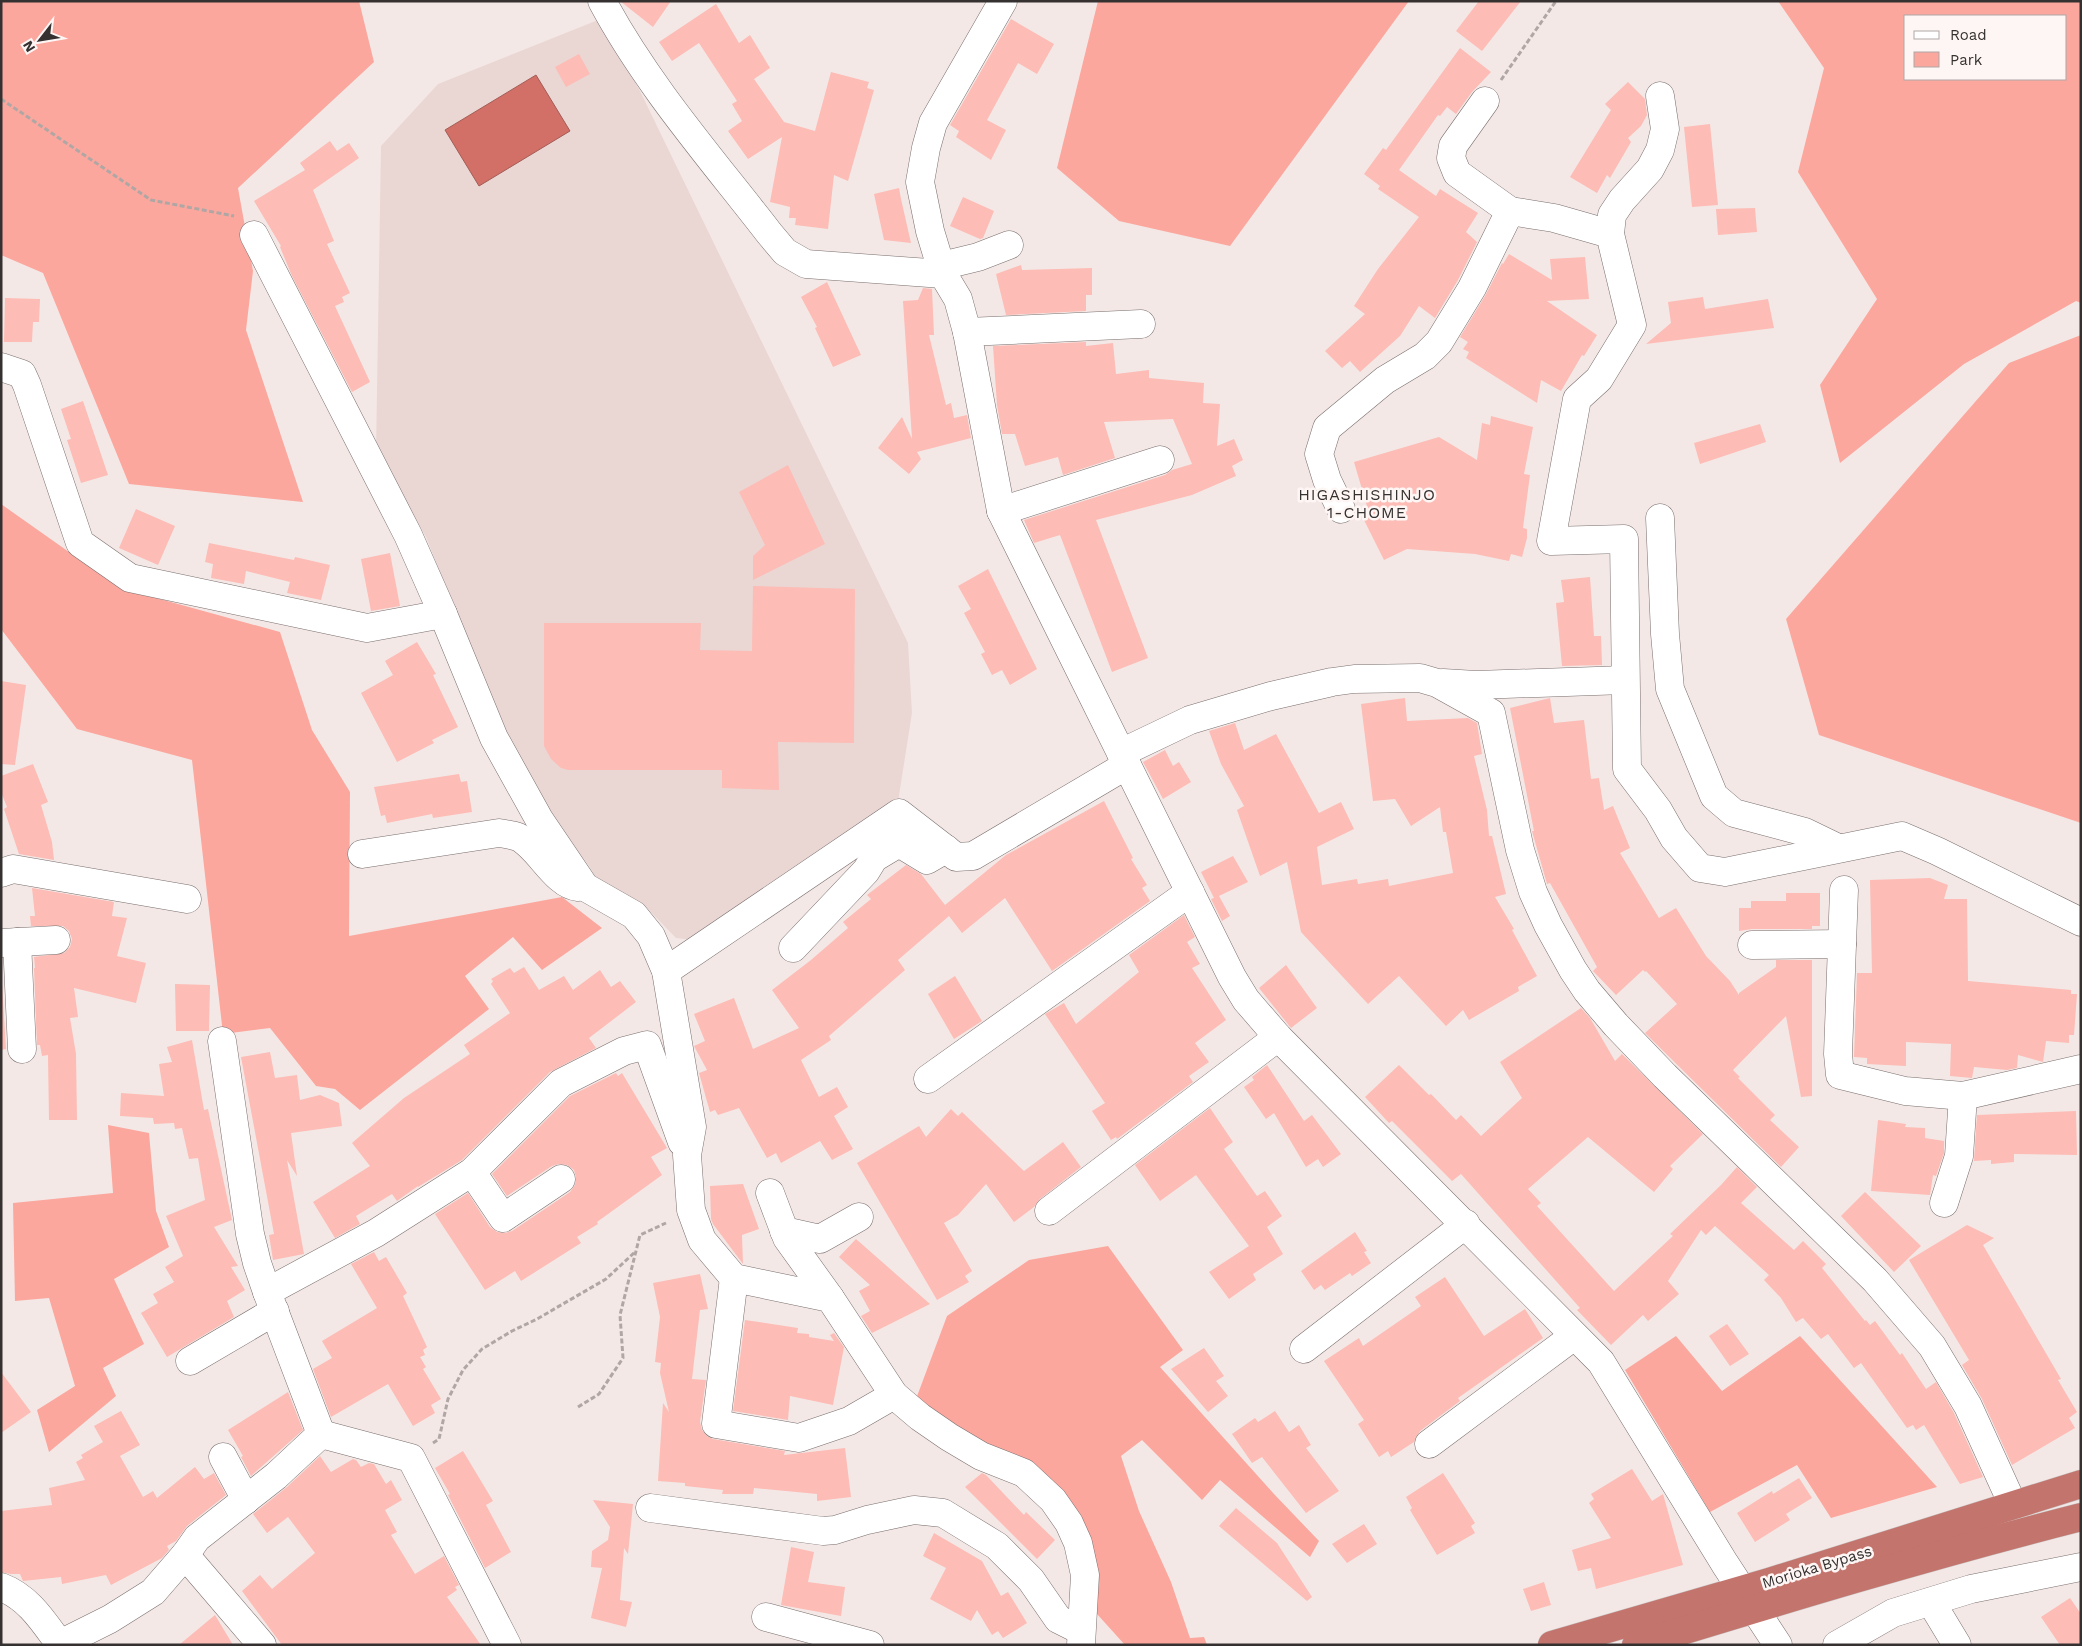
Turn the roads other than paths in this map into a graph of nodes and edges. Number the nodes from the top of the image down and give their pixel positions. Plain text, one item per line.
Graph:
1 (602, 1) edge
2 (1003, 1) edge
3 (1660, 96) dead end
4 (1485, 101) road end
5 (1510, 211) junction
6 (1610, 234) junction
7 (254, 235) road end
8 (1009, 245) dead end
9 (942, 270) junction
10 (1142, 324) dead end
11 (967, 332) junction
12 (1, 367) edge
13 (1160, 460) dead end
14 (1340, 509) dead end
15 (1001, 511) junction
16 (1660, 518) dead end
17 (443, 614) junction
18 (1625, 680) junction
19 (1436, 683) junction
20 (1124, 759) junction
21 (1838, 848) junction
22 (946, 849) junction
23 (362, 854) dead end
24 (1, 873) edge
25 (585, 888) junction
26 (1844, 890) dead end
27 (1190, 892) junction
28 (187, 899) dead end
29 (2081, 922) edge
30 (56, 940) dead end
31 (9, 943) edge
32 (1842, 944) junction
33 (1752, 945) dead end
34 (793, 948) dead end
35 (666, 971) junction
36 (1278, 1037) junction
37 (222, 1041) dead end
38 (22, 1049) dead end
39 (2081, 1069) edge
40 (928, 1079) dead end
41 (1963, 1096) junction
42 (687, 1154) junction
43 (472, 1172) junction
44 (561, 1179) dead end
45 (770, 1193) dead end
46 (1944, 1203) dead end
47 (1050, 1211) dead end
48 (859, 1217) dead end
49 (1466, 1224) junction
50 (784, 1231) junction
51 (734, 1278) junction
52 (830, 1298) junction
53 (271, 1301) junction
54 (1574, 1336) junction
55 (1304, 1349) dead end
56 (190, 1361) dead end
57 (894, 1395) junction
58 (321, 1434) junction
59 (1429, 1444) dead end
60 (223, 1457) dead end
61 (2081, 1484) edge
62 (246, 1500) junction
63 (2013, 1505) junction
64 (650, 1508) dead end
65 (2081, 1517) edge
66 (185, 1555) junction
67 (2081, 1567) edge
68 (1, 1587) edge
69 (1748, 1599) junction
70 (1931, 1602) junction
71 (766, 1617) dead end
72 (1080, 1637) edge
73 (58, 1644) edge
74 (262, 1645) edge
75 (507, 1645) edge
76 (870, 1645) edge
77 (1552, 1645) edge
78 (1636, 1645) edge
79 (1778, 1645) edge
80 (1837, 1645) edge
81 (1957, 1645) edge

1 - 9 street
2 - 9 street
3 - 6 street
4 - 5 street
5 - 6 street
5 - 14 street
6 - 18 street
7 - 17 street
8 - 9 street
9 - 11 street
10 - 11 street
11 - 15 street
12 - 17 street
13 - 15 street
15 - 20 street
16 - 21 street
17 - 25 street
18 - 19 street
18 - 21 street
19 - 20 street
19 - 63 street
20 - 22 street
20 - 27 street
21 - 29 street
22 - 34 street
22 - 35 street
23 - 25 street
24 - 28 street
25 - 35 street
26 - 32 street
27 - 36 street
27 - 40 street
30 - 31 street
31 - 38 street
32 - 33 street
32 - 41 street
35 - 42 street
36 - 47 street
36 - 49 street
37 - 53 street
39 - 41 street
41 - 46 street
42 - 43 street
42 - 51 street
43 - 44 street
43 - 53 street
45 - 50 street
48 - 50 street
49 - 54 street
49 - 55 street
50 - 52 street
51 - 52 street
51 - 57 street
52 - 57 street
53 - 56 street
53 - 58 street
54 - 59 street
54 - 69 street
57 - 72 street
58 - 62 street
58 - 75 street
60 - 62 street
61 - 63 highway, Morioka Bypass
62 - 66 street
63 - 69 highway, Morioka Bypass
64 - 72 street
65 - 69 highway, Morioka Bypass
66 - 73 street
66 - 74 street
67 - 70 street
68 - 73 street
69 - 77 highway, Morioka Bypass
69 - 78 highway, Morioka Bypass
69 - 79 street
70 - 80 street
70 - 81 street
71 - 76 street

